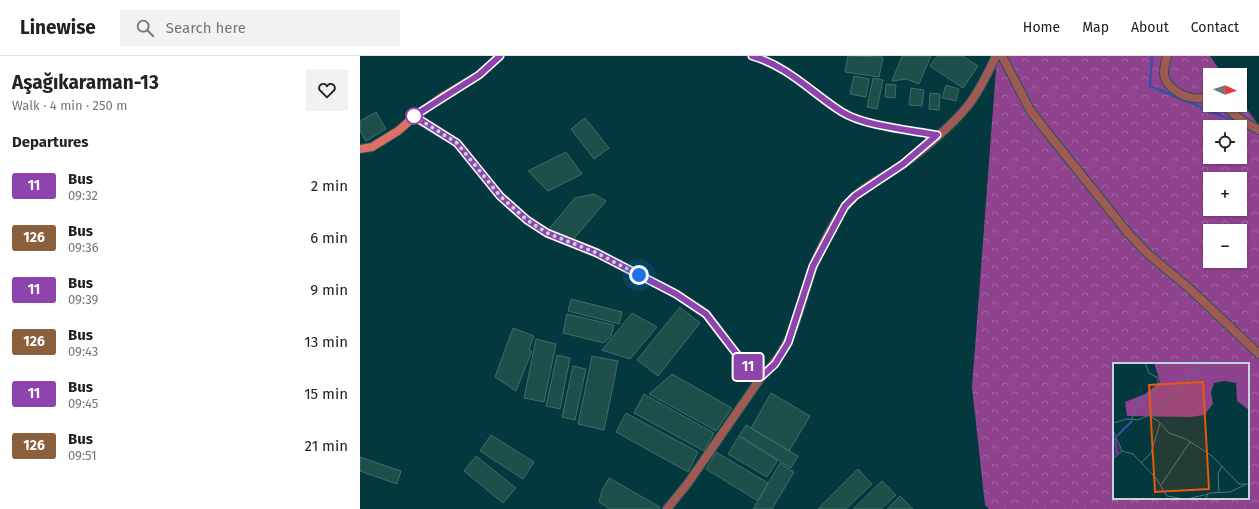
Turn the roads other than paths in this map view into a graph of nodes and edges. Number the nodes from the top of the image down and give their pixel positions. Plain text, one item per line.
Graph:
1 (500, 56) edge
2 (752, 56) edge
3 (996, 56) edge
4 (1002, 56) edge
5 (1167, 56) edge
6 (1203, 98) edge
7 (1232, 112) edge
8 (414, 116) junction
9 (1259, 130) edge
10 (937, 135) junction
11 (360, 149) edge
12 (1259, 354) edge
13 (762, 376) junction
14 (667, 509) edge

1 - 8 street
2 - 10 street
3 - 10 street
4 - 12 street
5 - 6 street
7 - 9 street
8 - 11 street
8 - 13 street
10 - 13 street
13 - 14 street

